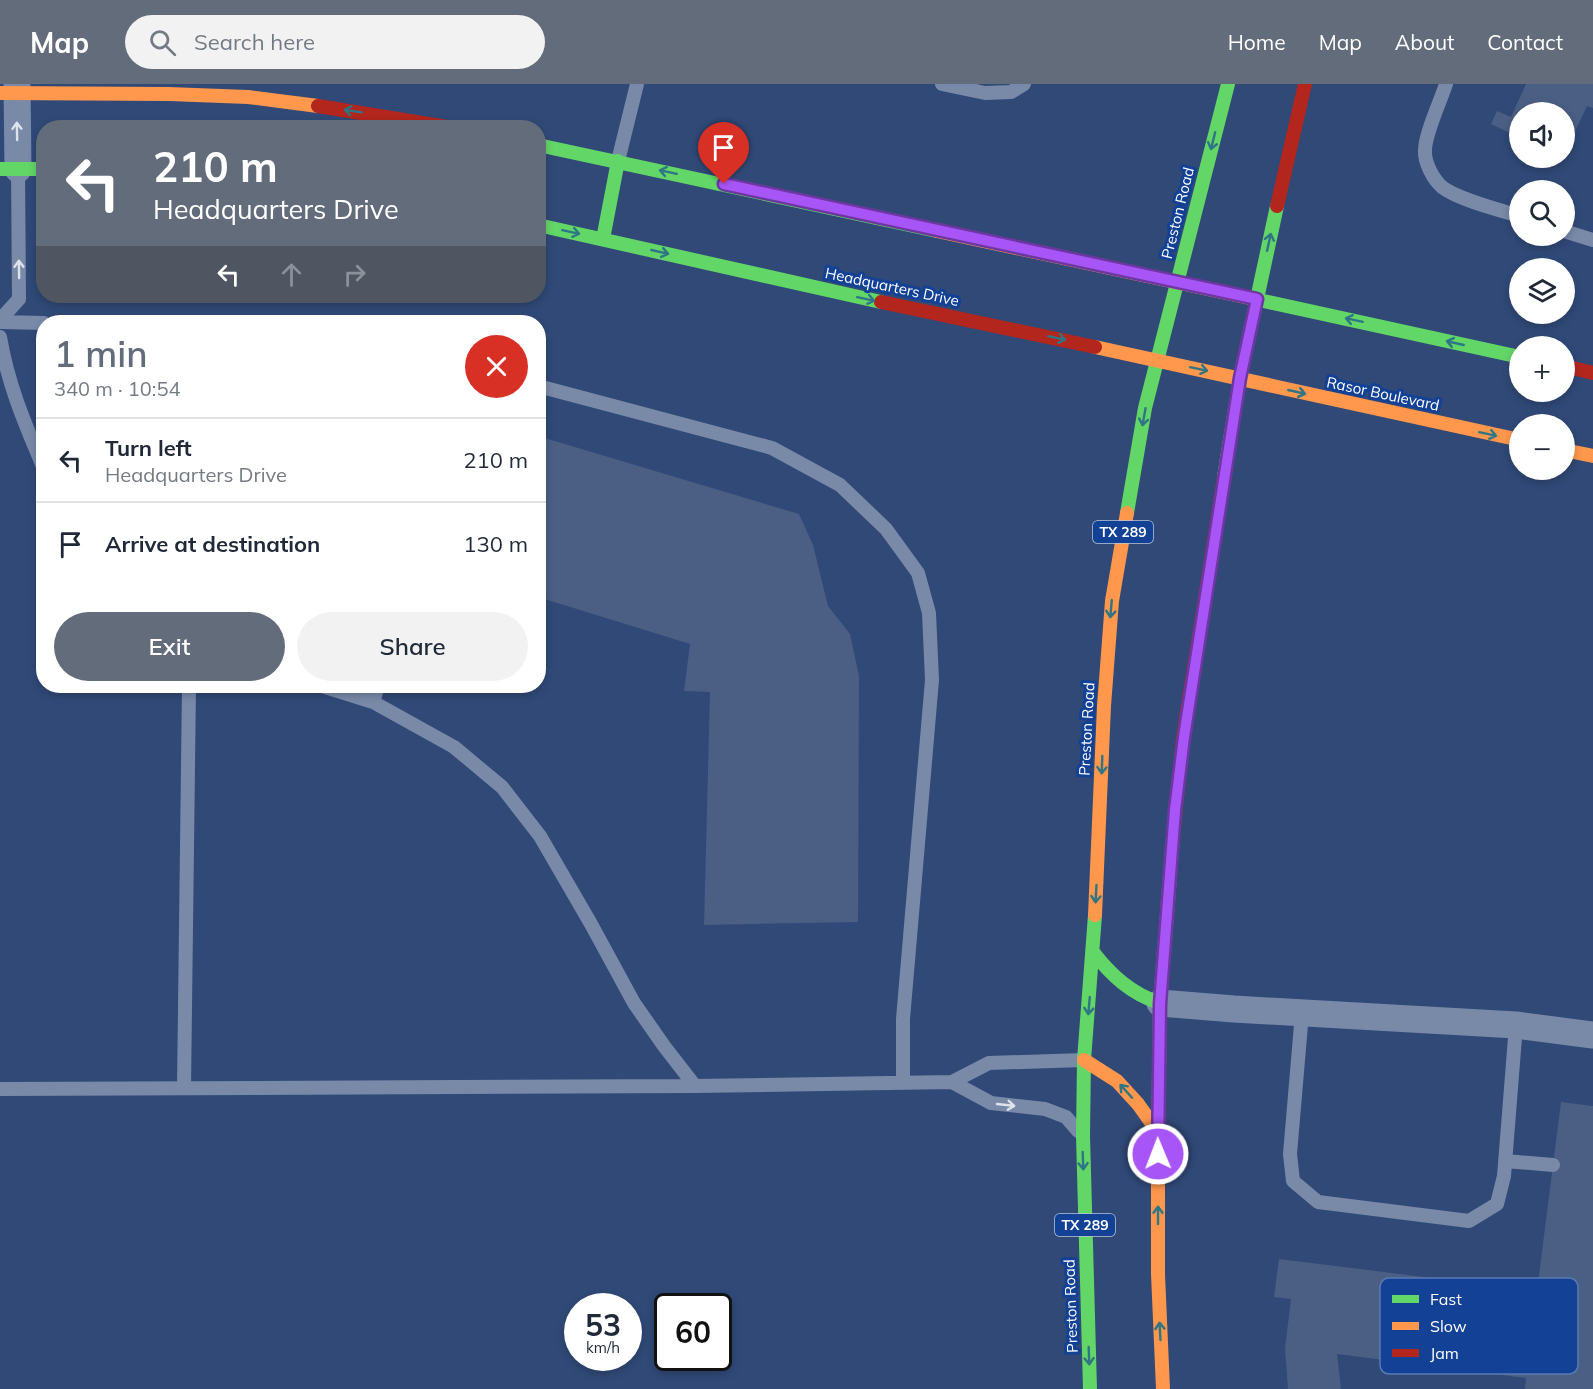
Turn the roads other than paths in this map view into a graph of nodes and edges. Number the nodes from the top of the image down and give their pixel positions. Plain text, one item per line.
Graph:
1 (637, 84) edge
2 (942, 84) edge
3 (1024, 84) edge
4 (1228, 84) edge
5 (1305, 84) edge
6 (1446, 84) edge
7 (11, 90) edge
8 (406, 120) edge
9 (546, 147) edge
10 (618, 161) junction
11 (20, 169) edge
12 (1509, 212) edge
13 (546, 227) edge
14 (1575, 234) edge
15 (603, 239) junction
16 (1593, 240) edge
17 (1177, 282) junction
18 (1257, 299) junction
19 (0, 321) edge
20 (36, 323) edge
21 (0, 337) edge
22 (1509, 355) edge
23 (1158, 360) junction
24 (1575, 369) edge
25 (1593, 373) edge
26 (1240, 378) junction
27 (546, 388) edge
28 (1509, 438) edge
29 (36, 451) edge
30 (1575, 452) edge
31 (1593, 456) edge
32 (189, 693) edge
33 (344, 693) edge
34 (376, 693) edge
35 (373, 702) junction
36 (1093, 952) junction
37 (1160, 1004) junction
38 (1302, 1013) junction
39 (1516, 1025) junction
40 (1593, 1035) edge
41 (1084, 1060) junction
42 (952, 1082) junction
43 (903, 1083) junction
44 (695, 1086) junction
45 (184, 1088) junction
46 (0, 1089) edge
47 (1158, 1132) junction
48 (1083, 1136) junction
49 (1505, 1161) junction
50 (1553, 1165) dead end
51 (1090, 1389) edge
52 (1163, 1389) edge

1 - 10 lane
2 - 3 lane
4 -> 17 main road, Preston Road / TX 289
18 -> 5 main road
6 - 12 lane
8 -> 7 main road
11 -> 7 street
9 - 10 main road
10 - 15 main road
17 -> 10 main road
19 -> 11 lane
13 -> 15 main road, Headquarters Drive
14 - 16 lane
15 -> 23 main road, Headquarters Drive
17 - 18 main road
17 - 23 main road, Preston Road / TX 289
22 -> 18 main road
18 - 26 main road
19 - 20 lane
21 - 29 lane
23 -> 26 main road, Headquarters Drive
23 -> 36 main road, Preston Road / TX 289
24 - 25 main road
26 -> 28 main road, Rasor Boulevard
26 - 37 main road
27 - 43 lane
30 - 31 main road
32 - 45 lane
33 - 35 lane
34 - 35 lane
35 - 44 lane
36 - 37 main road
36 -> 41 main road, Preston Road / TX 289
37 - 38 street
37 - 47 main road
38 - 39 street
38 - 49 lane
39 - 40 street
39 - 49 lane
41 - 42 lane
47 -> 41 main road
41 - 48 main road, Preston Road / TX 289
42 - 43 lane
42 -> 48 lane
43 - 44 lane
44 - 45 lane
45 - 46 lane
52 -> 47 main road
48 -> 51 main road, Preston Road / TX 289
49 - 50 lane

